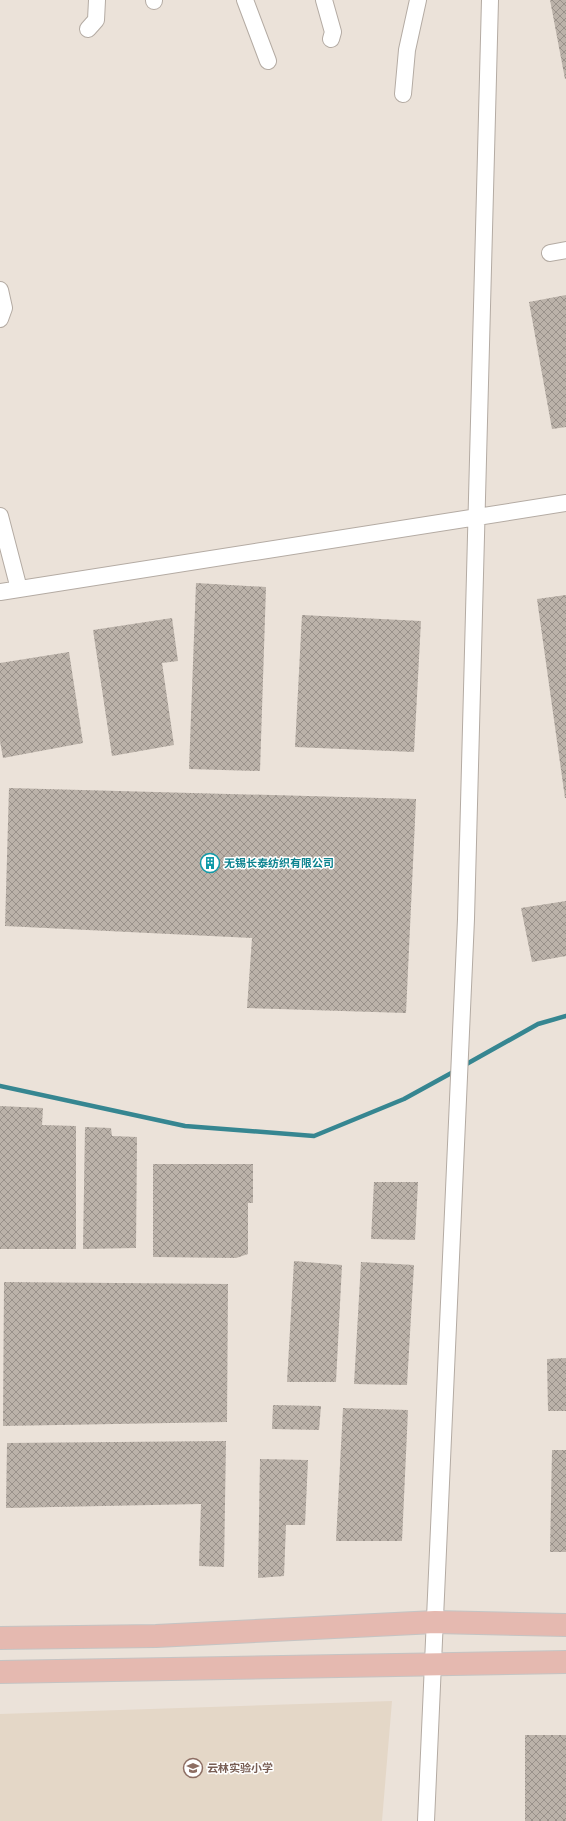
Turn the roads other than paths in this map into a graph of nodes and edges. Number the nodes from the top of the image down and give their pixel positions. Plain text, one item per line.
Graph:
1 (97, 0) edge
2 (245, 0) edge
3 (324, 0) edge
4 (418, 0) edge
5 (490, 0) edge
6 (88, 29) dead end
7 (331, 39) dead end
8 (268, 61) dead end
9 (403, 94) dead end
10 (566, 250) edge
11 (550, 253) dead end
12 (0, 290) edge
13 (0, 319) edge
14 (566, 503) edge
15 (0, 516) edge
16 (476, 517) junction
17 (19, 589) junction
18 (0, 592) edge
19 (435, 1622) junction
20 (566, 1625) edge
21 (0, 1638) edge
22 (566, 1662) edge
23 (433, 1664) junction
24 (0, 1672) edge
25 (426, 1821) edge

1 - 6 street
2 - 8 street
3 - 7 street
4 - 9 street
5 - 16 street
10 - 11 street
12 - 13 street
14 - 16 street
15 - 17 street
16 - 17 street
16 - 19 street
17 - 18 street
19 - 20 main road
19 - 21 main road
19 - 23 street
22 - 23 main road
23 - 24 main road
23 - 25 street

